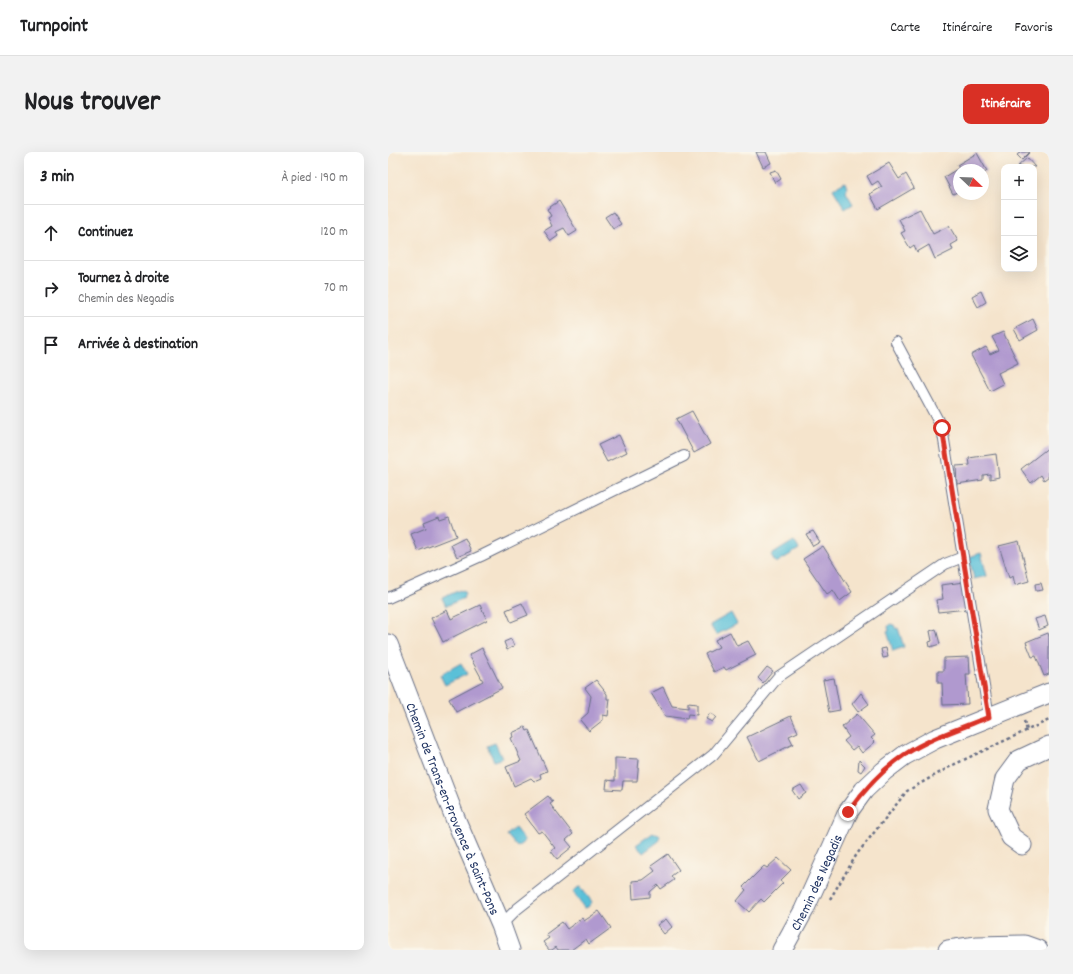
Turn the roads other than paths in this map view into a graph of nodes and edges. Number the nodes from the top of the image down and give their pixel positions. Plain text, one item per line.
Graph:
1 (896, 342) dead end
2 (684, 456) dead end
3 (963, 556) junction
4 (388, 598) edge
5 (388, 644) edge
6 (1049, 693) edge
7 (989, 717) junction
8 (1049, 746) edge
9 (1022, 845) dead end
10 (502, 924) junction
11 (510, 950) edge
12 (782, 950) edge
13 (948, 950) edge
14 (1038, 950) edge

1 - 3 lane
2 - 4 lane
3 - 7 lane
3 - 10 lane
5 - 10 street, Chemin de Trans-en-Provence à Saint-Pons
6 - 7 street, Chemin des Negadis
7 - 12 street, Chemin des Negadis
8 - 9 street
10 - 11 street, Chemin de Trans-en-Provence à Saint-Pons
13 - 14 street

